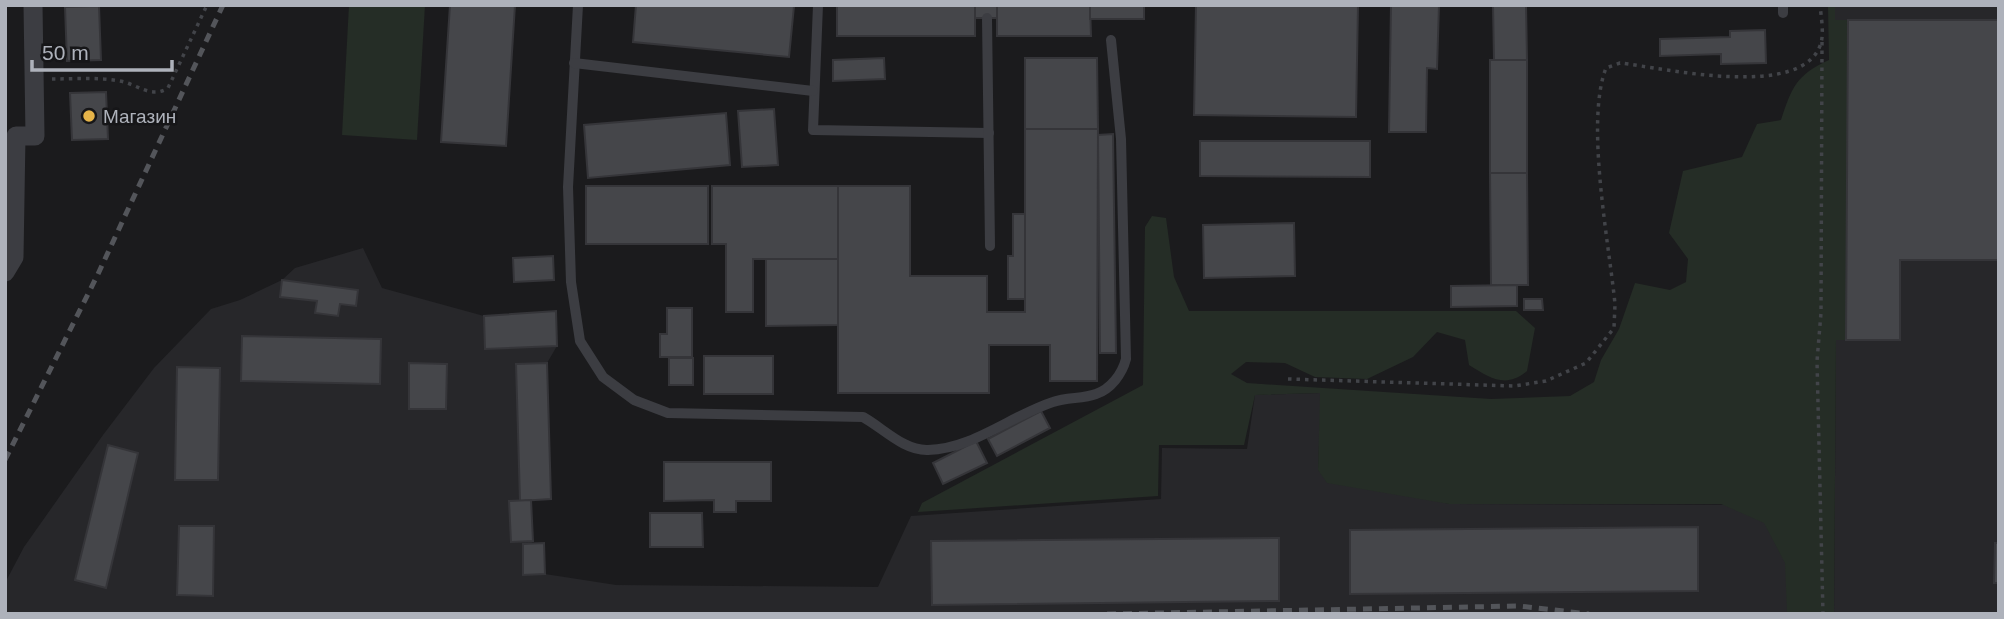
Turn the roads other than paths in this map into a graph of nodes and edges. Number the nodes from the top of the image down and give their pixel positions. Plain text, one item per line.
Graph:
1 (33, 5) edge
2 (578, 5) edge
3 (818, 5) edge
4 (987, 18) dead end
5 (1111, 40) dead end
6 (574, 63) junction
7 (813, 91) junction
8 (989, 133) junction
9 (990, 246) dead end
10 (10, 264) edge

1 - 10 street
2 - 6 lane
3 - 7 lane
4 - 8 lane
5 - 6 lane
6 - 7 lane
7 - 8 lane
8 - 9 lane

